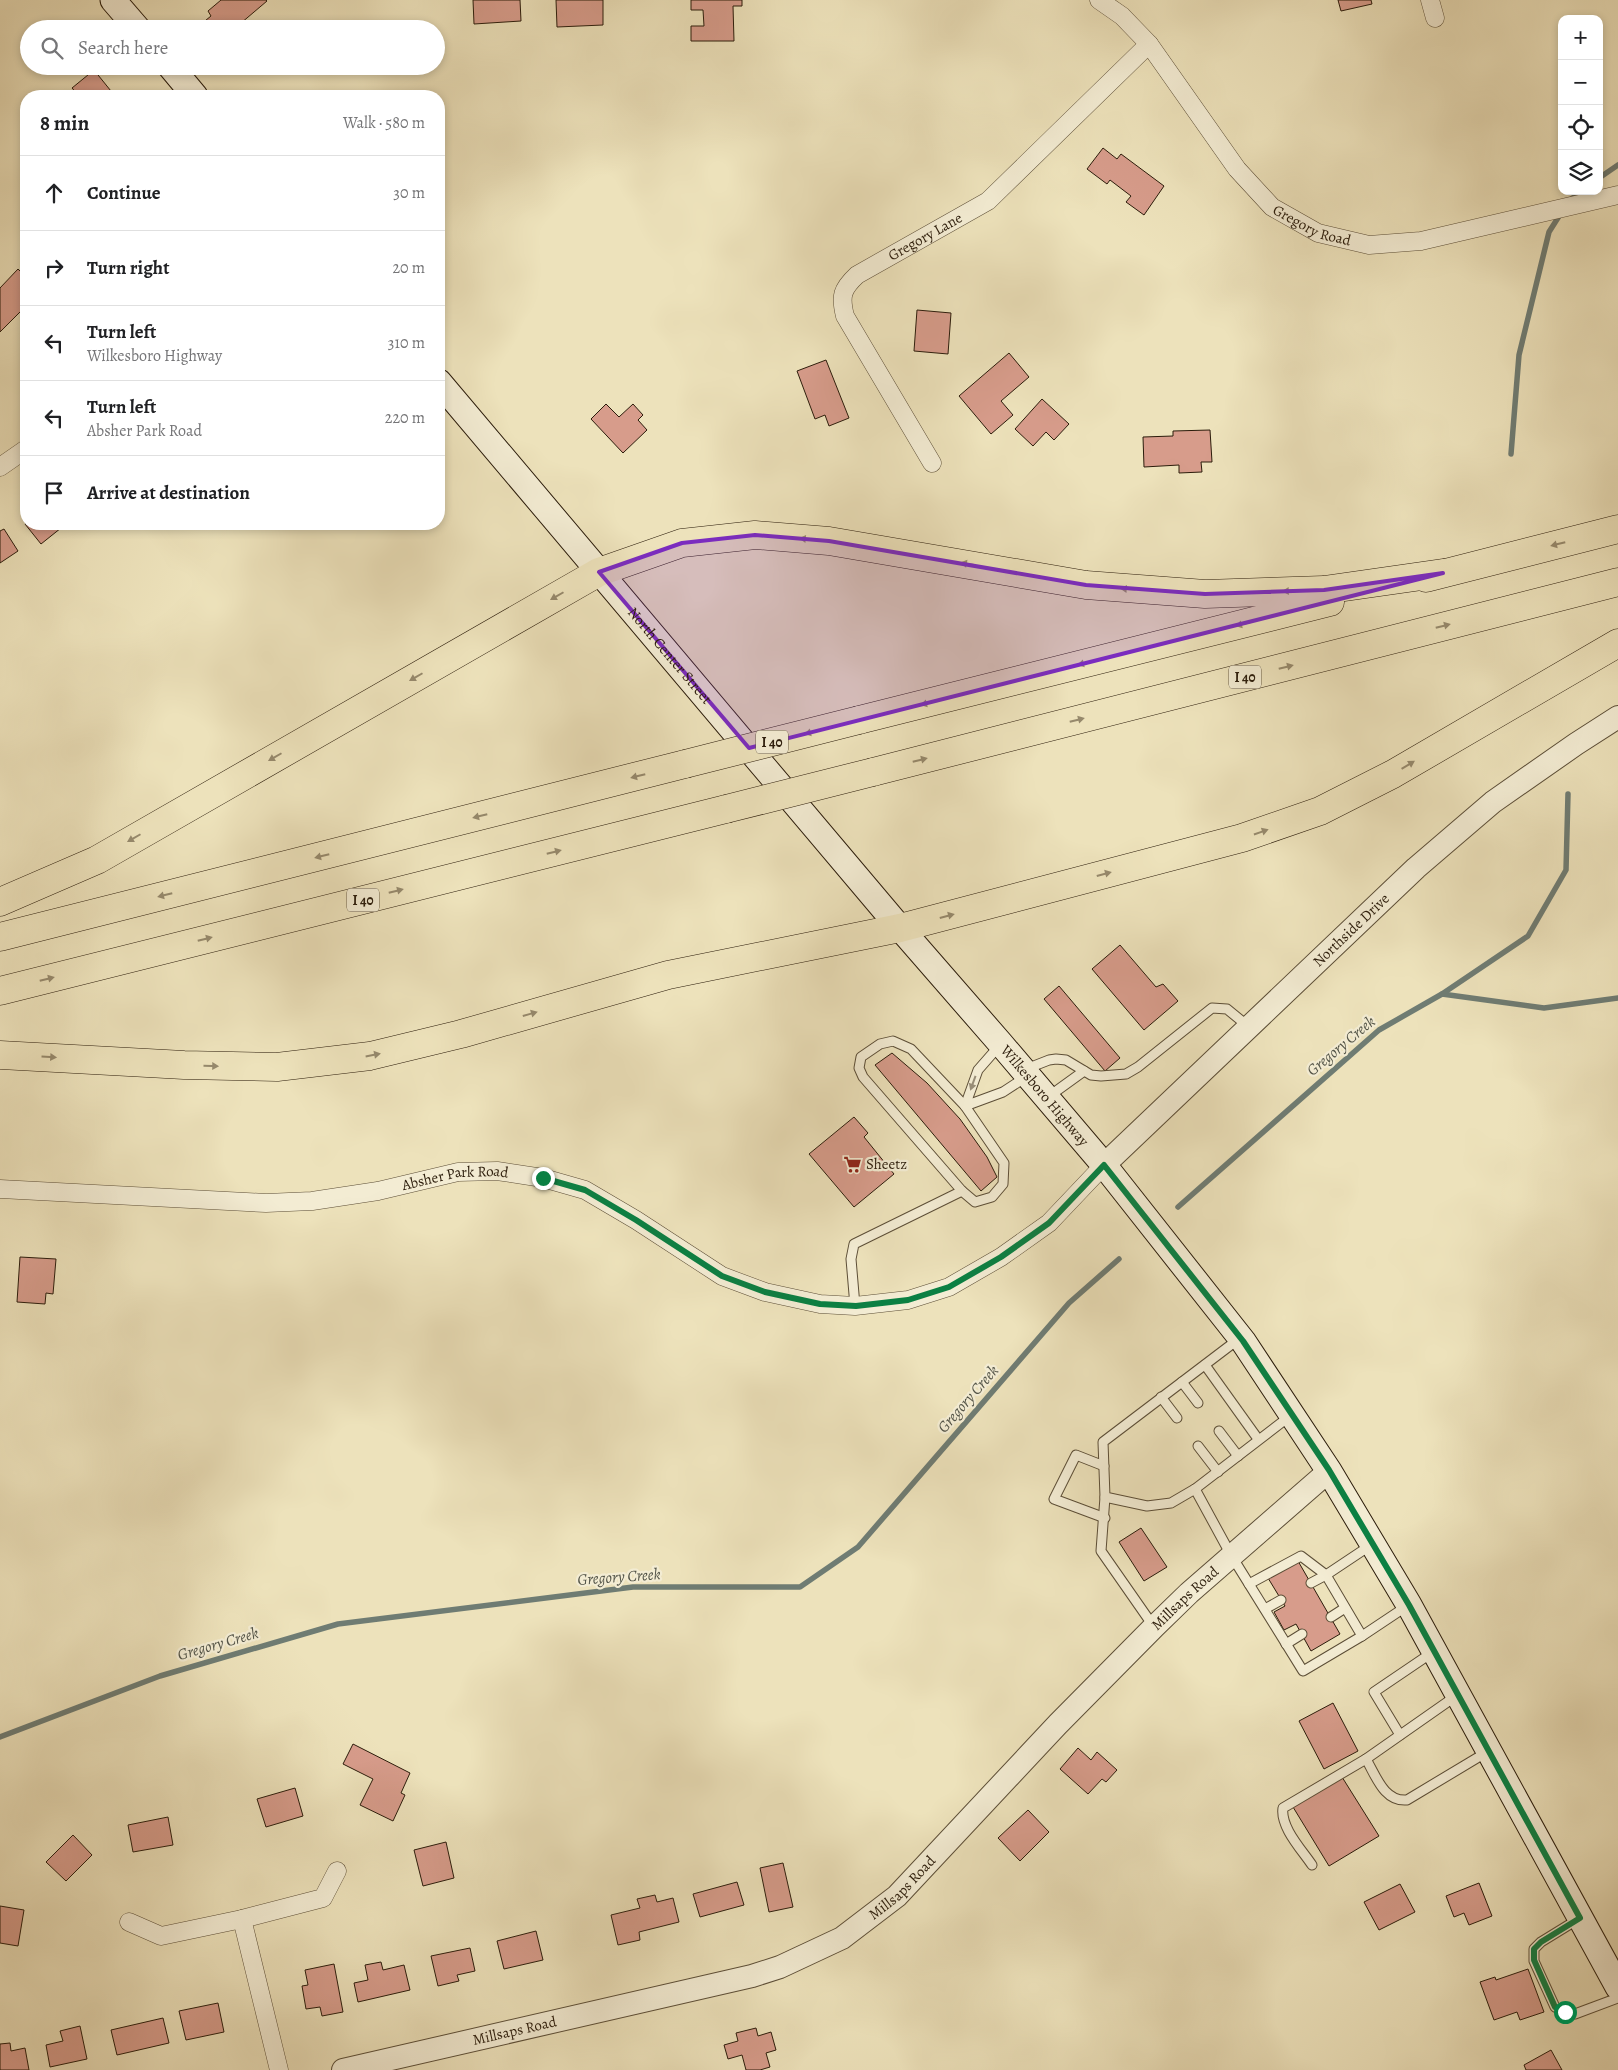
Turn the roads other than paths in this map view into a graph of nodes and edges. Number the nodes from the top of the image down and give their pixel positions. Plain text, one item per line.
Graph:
1 (113, 0) edge
2 (1099, 0) edge
3 (1430, 0) edge
4 (1436, 18) dead end
5 (130, 20) edge
6 (1149, 44) junction
7 (178, 75) edge
8 (190, 90) edge
9 (1618, 195) edge
10 (445, 389) edge
11 (20, 454) edge
12 (932, 463) dead end
13 (0, 468) edge
14 (1618, 529) edge
15 (599, 572) junction
16 (1443, 573) junction
17 (1618, 582) edge
18 (1618, 643) edge
19 (1618, 717) edge
20 (0, 902) edge
21 (900, 928) junction
22 (0, 937) edge
23 (0, 991) edge
24 (1249, 1027) junction
25 (1001, 1044) junction
26 (0, 1055) edge
27 (1084, 1071) junction
28 (1025, 1073) junction
29 (1046, 1098) junction
30 (964, 1106) junction
31 (1104, 1165) junction
32 (0, 1189) edge
33 (962, 1191) junction
34 (856, 1306) junction
35 (1240, 1338) junction
36 (1204, 1366) junction
37 (1182, 1382) junction
38 (1161, 1397) junction
39 (1198, 1403) dead end
40 (1292, 1415) junction
41 (1177, 1418) dead end
42 (1219, 1431) dead end
43 (1258, 1439) junction
44 (1198, 1446) dead end
45 (1238, 1456) junction
46 (1104, 1466) junction
47 (1329, 1470) junction
48 (1218, 1472) junction
49 (1195, 1489) junction
50 (1105, 1497) junction
51 (1105, 1518) junction
52 (1373, 1544) junction
53 (1232, 1556) junction
54 (1326, 1575) junction
55 (1311, 1583) dead end
56 (1249, 1584) junction
57 (1281, 1600) dead end
58 (1409, 1605) junction
59 (1345, 1608) junction
60 (1265, 1610) junction
61 (1330, 1617) dead end
62 (1154, 1627) junction
63 (1302, 1634) dead end
64 (1362, 1636) junction
65 (1286, 1644) junction
66 (1434, 1651) junction
67 (1458, 1694) junction
68 (1400, 1735) junction
69 (1490, 1750) junction
70 (1366, 1759) junction
71 (1312, 1864) dead end
72 (337, 1870) dead end
73 (1580, 1918) junction
74 (242, 1919) junction
75 (130, 1922) dead end
76 (1618, 1987) edge
77 (1618, 1998) edge
78 (279, 2070) edge
79 (343, 2070) edge

1 - 5 main road
2 - 6 street, Gregory Road
3 - 4 street
6 - 9 street, Gregory Road
6 - 12 street, Gregory Lane
7 - 8 main road
10 - 15 main road, North Center Street
11 - 13 street
14 -> 16 highway, I 40
16 -> 15 highway
15 -> 20 highway
15 - 21 main road, North Center Street
16 -> 22 highway, I 40, bridge
23 -> 17 highway, I 40, bridge
21 -> 18 highway
19 - 24 street, Northside Drive
21 - 25 main road, Wilkesboro Highway
26 -> 21 highway
24 - 27 lane
24 - 31 street, Northside Drive
25 - 28 main road, Wilkesboro Highway
25 -> 30 lane
27 - 28 lane
27 - 29 lane
28 - 29 main road, Wilkesboro Highway
28 - 30 lane
29 - 31 main road, Wilkesboro Highway
30 - 33 lane
30 - 33 lane
31 - 34 street, Absher Park Road
31 - 35 main road, Wilkesboro Highway
32 - 34 street, Absher Park Road
33 - 34 lane
35 - 36 lane
35 - 40 main road, Wilkesboro Highway
36 - 37 lane
36 - 43 lane
37 - 38 lane
37 - 39 lane
38 - 41 lane
38 - 46 lane
40 - 43 lane
40 - 47 main road, Wilkesboro Highway
42 - 45 lane
43 - 45 lane
44 - 48 lane
45 - 48 lane
46 - 50 lane
46 - 51 lane
47 - 52 main road, Wilkesboro Highway
47 - 53 street, Millsaps Road
48 - 49 lane
49 - 50 lane
49 - 53 lane
50 - 51 lane
51 - 62 lane
52 - 54 lane
52 - 58 main road, Wilkesboro Highway
53 - 56 lane
53 - 62 street, Millsaps Road
54 - 55 lane
54 - 56 lane
54 - 59 lane
56 - 60 lane
57 - 60 lane
58 - 64 lane
58 - 66 main road, Wilkesboro Highway
59 - 61 lane
59 - 64 lane
60 - 65 lane
62 - 79 street, Millsaps Road
63 - 65 lane
64 - 65 lane
66 - 67 main road, Wilkesboro Highway
66 - 68 lane
67 - 68 lane
67 - 69 main road, Wilkesboro Highway
68 - 70 lane
69 - 70 lane
69 - 73 main road, Wilkesboro Highway
70 - 71 lane
72 - 74 street
73 - 76 main road, Wilkesboro Highway
73 - 77 lane
74 - 75 street
74 - 78 street

